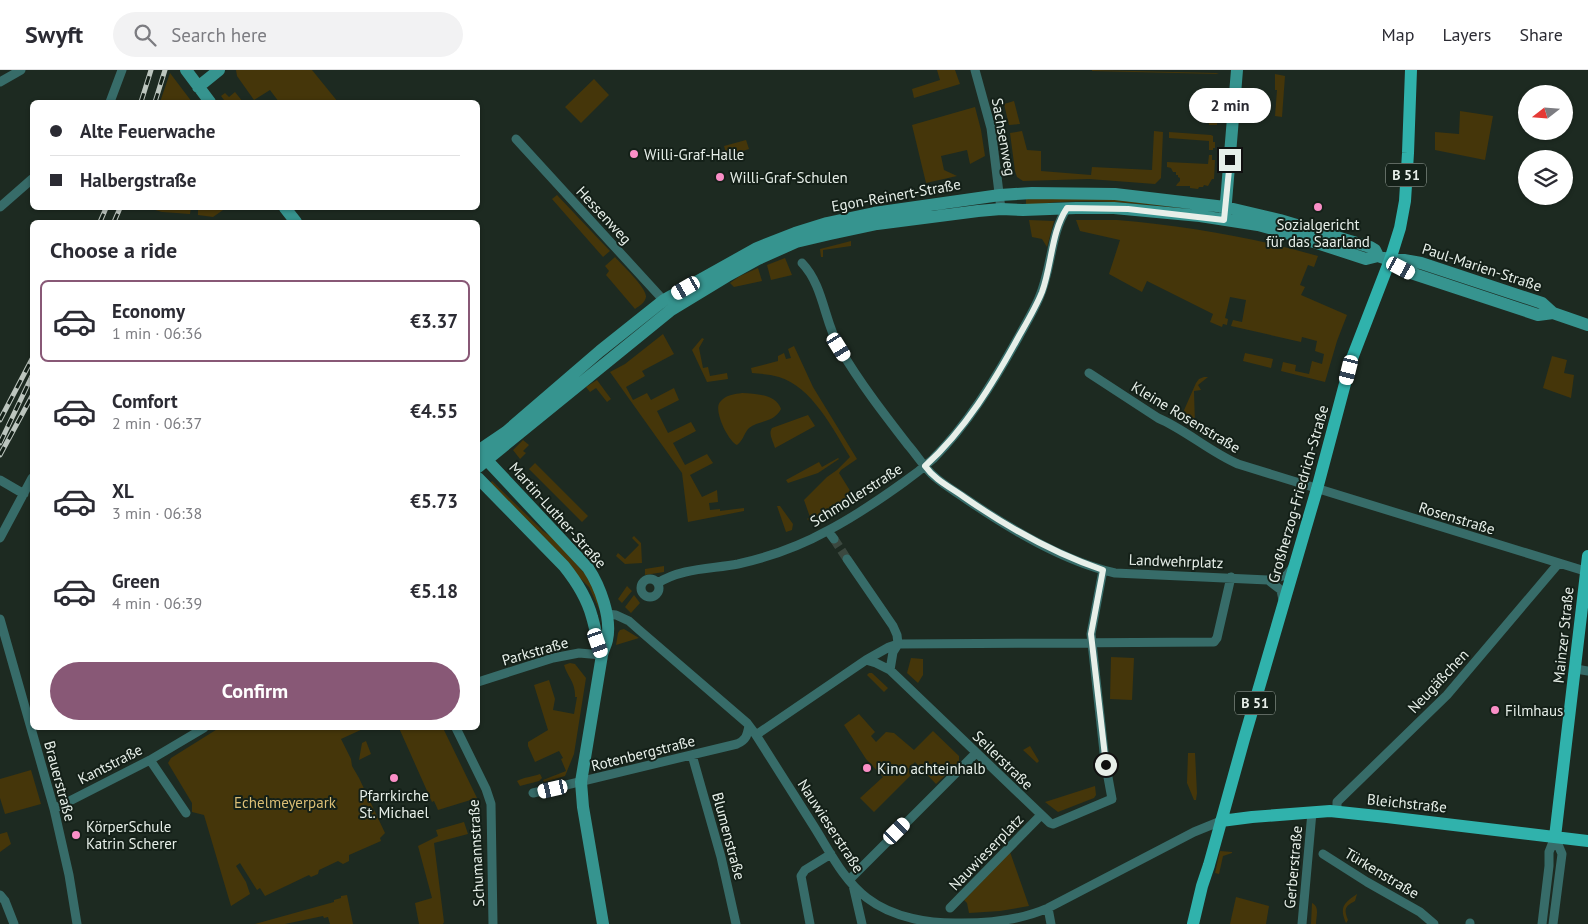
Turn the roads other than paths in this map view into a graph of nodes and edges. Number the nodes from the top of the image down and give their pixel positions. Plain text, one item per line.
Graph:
1 (21, 70) edge
2 (122, 70) edge
3 (186, 70) edge
4 (219, 70) edge
5 (975, 70) edge
6 (1237, 70) edge
7 (1411, 70) edge
8 (0, 82) edge
9 (198, 86) junction
10 (111, 100) edge
11 (208, 100) edge
12 (516, 138) dead end
13 (30, 181) edge
14 (1000, 195) junction
15 (0, 206) edge
16 (1067, 208) junction
17 (1001, 209) junction
18 (287, 210) edge
19 (1225, 214) junction
20 (294, 220) edge
21 (1384, 258) junction
22 (802, 263) dead end
23 (668, 305) junction
24 (1588, 325) edge
25 (1089, 373) dead end
26 (480, 456) edge
27 (925, 466) junction
28 (1324, 468) junction
29 (0, 480) edge
30 (480, 480) edge
31 (30, 482) edge
32 (1303, 484) junction
33 (1318, 489) junction
34 (24, 494) junction
35 (1312, 509) junction
36 (828, 531) junction
37 (0, 538) edge
38 (834, 539) tunnel mouth
39 (1588, 556) edge
40 (847, 559) tunnel mouth
41 (1297, 559) junction
42 (1558, 564) junction
43 (1103, 570) junction
44 (1587, 572) edge
45 (1231, 577) junction
46 (1268, 580) junction
47 (658, 582) dead end
48 (1283, 607) junction
49 (606, 614) junction
50 (0, 619) edge
51 (1092, 642) junction
52 (898, 644) junction
53 (602, 655) junction
54 (866, 660) junction
55 (890, 670) junction
56 (1582, 670) edge
57 (480, 681) edge
58 (30, 725) edge
59 (749, 726) junction
60 (32, 730) edge
61 (201, 730) edge
62 (457, 730) edge
63 (756, 735) junction
64 (976, 753) junction
65 (692, 755) junction
66 (150, 760) junction
67 (581, 782) junction
68 (533, 793) dead end
69 (54, 809) junction
70 (1312, 812) junction
71 (1337, 812) junction
72 (186, 813) dead end
73 (1041, 814) junction
74 (1221, 821) junction
75 (1555, 837) junction
76 (1588, 841) edge
77 (831, 854) junction
78 (1323, 854) dead end
79 (851, 883) junction
80 (0, 895) edge
81 (950, 908) dead end
82 (1048, 908) junction
83 (14, 924) edge
84 (77, 924) edge
85 (493, 924) edge
86 (603, 924) edge
87 (736, 924) edge
88 (810, 924) edge
89 (862, 924) edge
90 (1051, 924) edge
91 (1193, 924) edge
92 (1302, 924) edge
93 (1434, 924) edge
94 (1542, 924) edge
95 (1553, 924) edge

1 - 8 street
2 - 10 street
3 - 9 main road
4 - 9 main road
5 - 14 street, Sachsenweg
6 - 19 main road
7 - 21 main road, Großherzog-Friedrich-Straße / B 51
9 - 11 main road
12 - 23 street, Hessenweg
13 - 15 street
14 - 17 street, Sachsenweg
14 - 19 main road, Egon-Reinert-Straße
14 - 23 main road, Egon-Reinert-Straße
16 - 17 main road, Egon-Reinert-Straße
16 - 19 main road, Egon-Reinert-Straße
16 - 27 street, Schmollerstraße
17 - 23 main road, Egon-Reinert-Straße
18 - 20 main road
19 - 21 main road, Egon-Reinert-Straße
21 - 24 main road, Paul-Marien-Straße
21 - 28 main road, Großherzog-Friedrich-Straße
22 - 27 street, Landwehrplatz
23 - 26 main road, Egon-Reinert-Straße
23 - 26 main road, Egon-Reinert-Straße
25 - 32 street, Kleine Rosenstraße
26 - 49 main road, Martin-Luther-Straße
27 - 36 street, Schmollerstraße
27 - 43 street, Landwehrplatz
28 - 32 street
28 - 33 main road, Großherzog-Friedrich-Straße
29 - 34 street
30 - 53 main road, Martin-Luther-Straße
31 - 34 street
32 - 33 street, Kleine Rosenstraße
32 - 35 street
33 - 35 main road, Großherzog-Friedrich-Straße / B 51
33 - 42 street, Rosenstraße
34 - 37 street
35 - 41 main road, Großherzog-Friedrich-Straße / B 51
36 - 38 street
36 - 47 street, Schmollerstraße
39 - 44 main road, Mainzer Straße
40 - 52 street
41 - 46 street, Landwehrplatz
41 - 48 main road, Großherzog-Friedrich-Straße / B 51
42 - 44 street, Rosenstraße
42 - 71 street, Neugäßchen
43 - 45 street, Landwehrplatz
43 - 51 street
44 - 56 main road, Mainzer Straße
45 - 46 street, Landwehrplatz
45 - 51 street, Landwehrplatz
46 - 48 street
48 - 74 main road, Großherzog-Friedrich-Straße / B 51
49 - 53 main road, Martin-Luther-Straße
49 - 59 street, Nauwieserstraße
50 - 58 street, Brauerstraße
51 - 52 street
51 - 73 street, Seilerstraße
52 - 54 street
52 - 55 street
53 - 57 street, Parkstraße
53 - 67 main road
54 - 55 street
54 - 63 street
55 - 64 street, Seilerstraße
56 - 75 main road, Mainzer Straße
59 - 63 street, Nauwieserstraße
59 - 65 street, Rotenbergstraße
60 - 69 street, Brauerstraße
61 - 66 street, Kantstraße
62 - 85 street, Schumannstraße
63 - 77 street, Nauwieserstraße
64 - 73 street, Seilerstraße
64 - 79 street
65 - 67 street, Rotenbergstraße
65 - 87 street, Blumenstraße
66 - 69 street, Kantstraße
66 - 72 street
67 - 68 street, Rotenbergstraße
67 - 86 main road
69 - 84 street, Brauerstraße
70 - 71 main road, Bleichstraße
70 - 74 main road, Bleichstraße
70 - 92 street, Gerberstraße
71 - 75 main road, Bleichstraße
73 - 81 street, Nauwieserplatz
74 - 82 street, Nauwieserstraße
74 - 91 main road, Großherzog-Friedrich-Straße / B 51
75 - 76 main road, Bleichstraße
75 - 94 street
75 - 95 street
77 - 79 street, Nauwieserstraße
77 - 88 street
78 - 93 street, Türkenstraße
79 - 82 street, Nauwieserstraße
79 - 89 street
80 - 83 street
82 - 90 street

